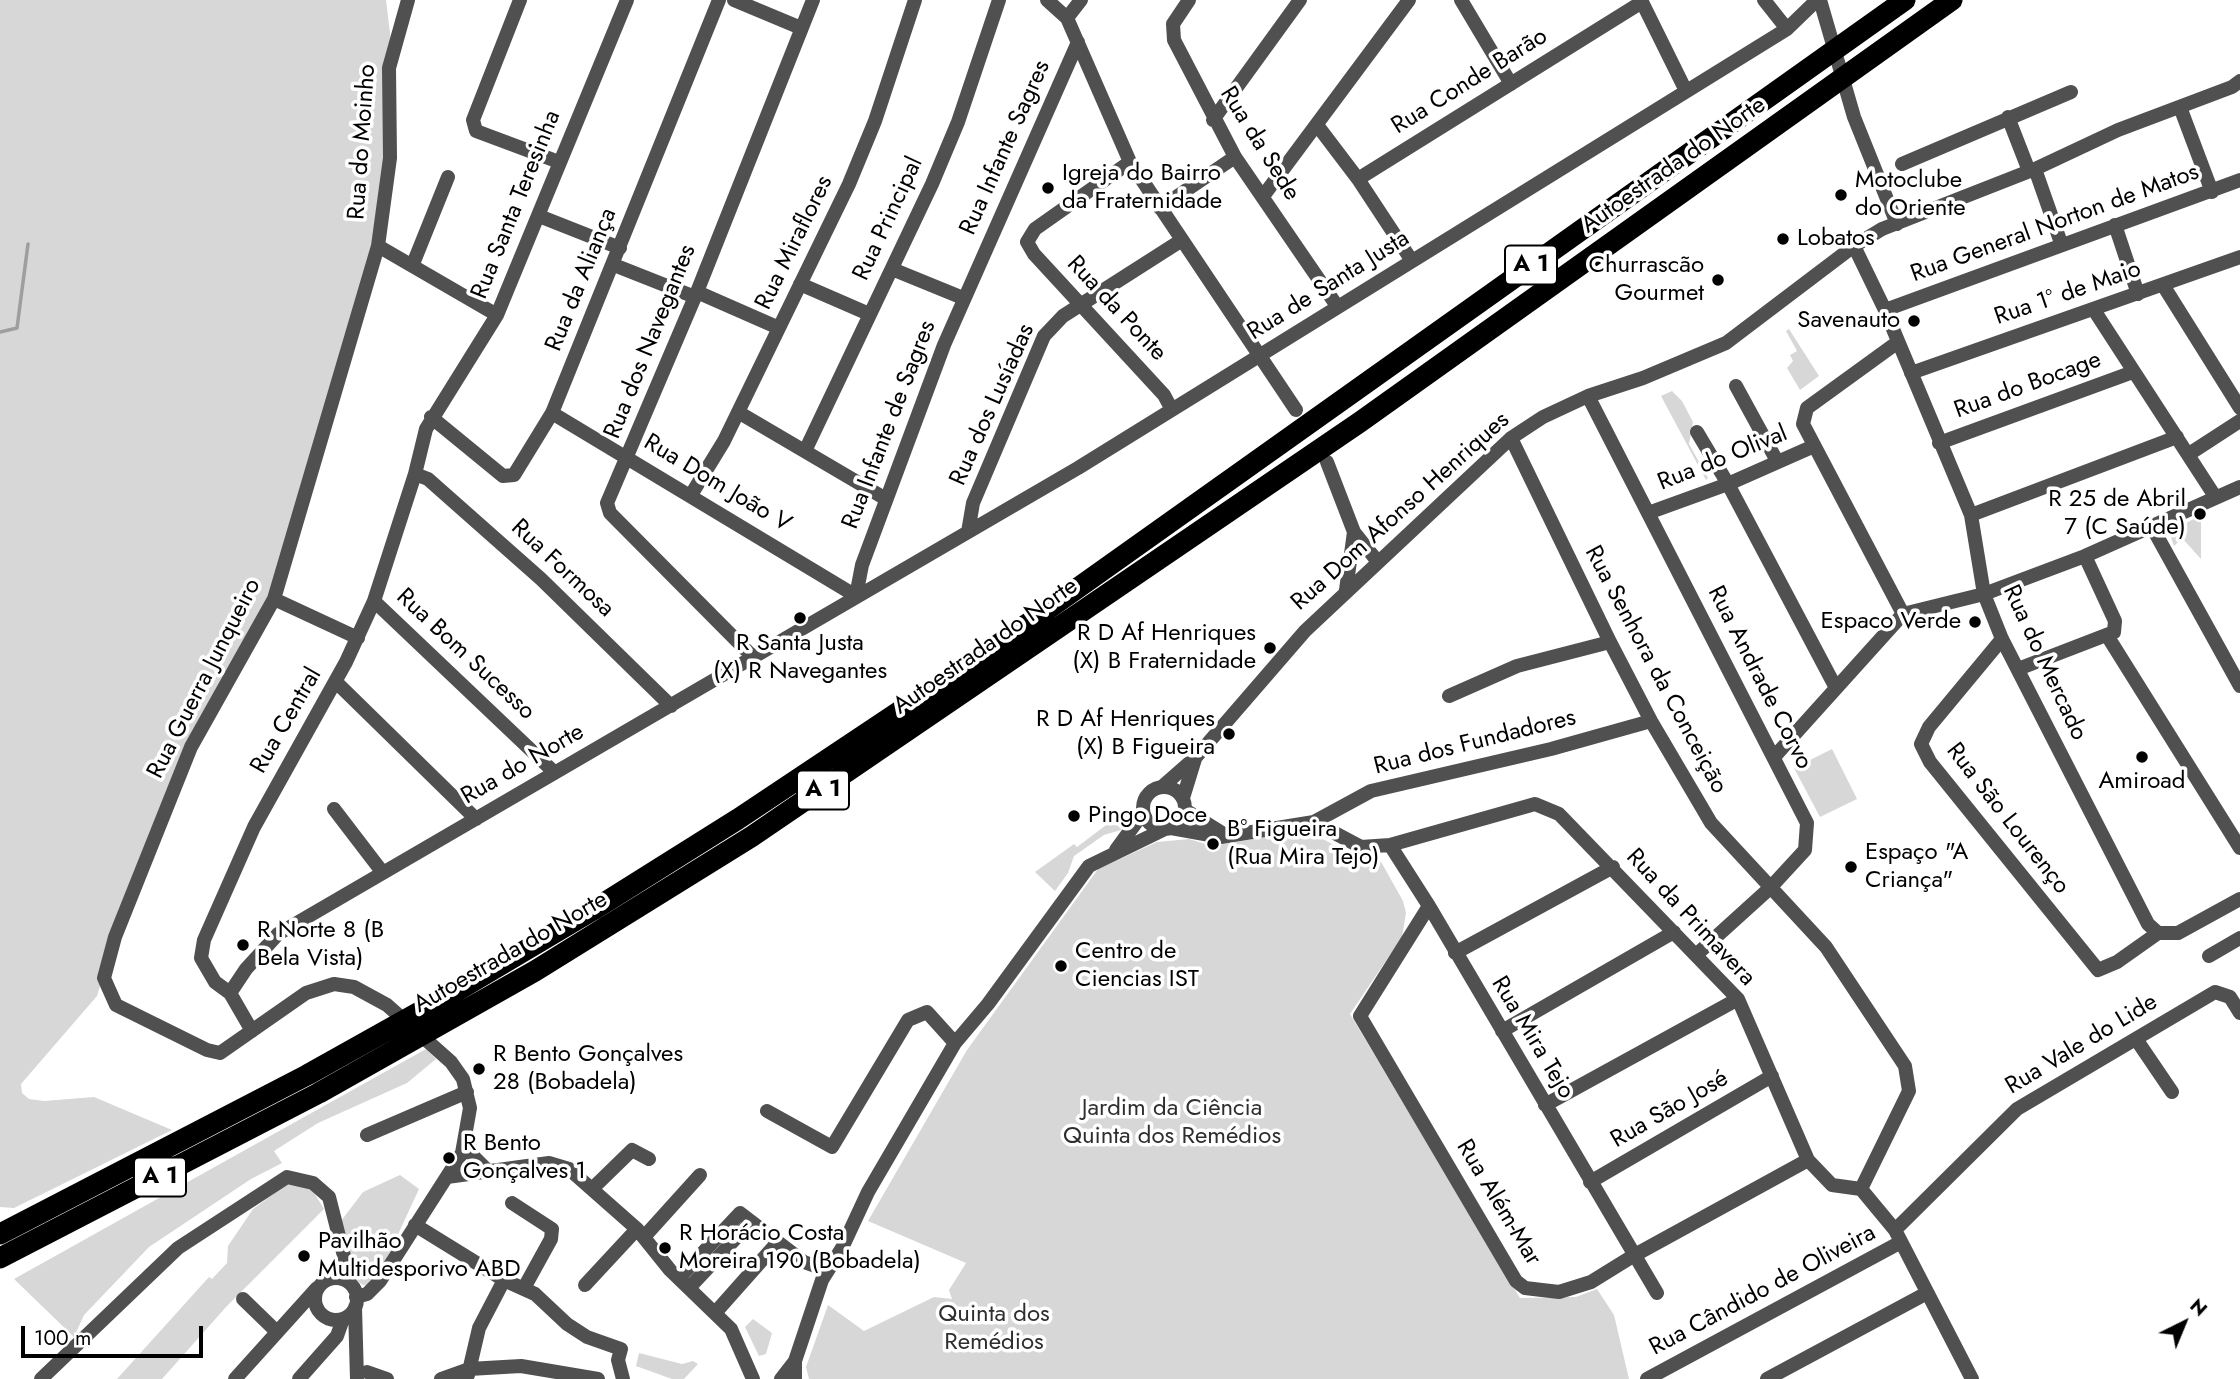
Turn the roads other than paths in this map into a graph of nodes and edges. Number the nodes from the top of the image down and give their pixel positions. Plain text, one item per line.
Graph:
1 (408, 0) edge
2 (520, 0) edge
3 (627, 0) edge
4 (719, 0) edge
5 (734, 0) edge
6 (813, 0) edge
7 (915, 0) edge
8 (999, 0) edge
9 (1047, 0) edge
10 (1081, 0) edge
11 (1189, 0) edge
12 (1300, 0) edge
13 (1409, 0) edge
14 (1461, 0) edge
15 (1764, 0) edge
16 (1905, 0) edge
17 (1952, 0) edge
18 (1641, 1) edge
19 (1821, 4) edge
20 (1067, 18) junction
21 (801, 28) junction
22 (1787, 29) junction
23 (1078, 42) junction
24 (2240, 81) edge
25 (1511, 84) junction
26 (1686, 91) junction
27 (2071, 92) dead end
28 (2180, 107) junction
29 (2008, 117) junction
30 (1213, 120) junction
31 (1317, 125) junction
32 (1235, 157) junction
33 (559, 162) junction
34 (1130, 162) junction
35 (1902, 164) dead end
36 (2032, 170) junction
37 (448, 177) dead end
38 (1358, 179) junction
39 (2240, 180) edge
40 (2212, 192) junction
41 (1264, 195) junction
42 (1160, 208) junction
43 (539, 216) junction
44 (1896, 223) junction
45 (2115, 225) junction
46 (1182, 240) junction
47 (2062, 243) junction
48 (379, 246) junction
49 (1854, 246) junction
50 (620, 248) junction
51 (2240, 257) edge
52 (1412, 261) junction
53 (413, 264) junction
54 (614, 265) junction
55 (892, 269) junction
56 (975, 272) joint
57 (800, 284) junction
58 (2163, 285) junction
59 (2138, 294) junction
60 (696, 295) junction
61 (963, 298) junction
62 (1081, 304) junction
63 (1337, 306) junction
64 (1885, 310) junction
65 (2094, 310) junction
66 (869, 314) junction
67 (497, 315) junction
68 (779, 328) junction
69 (1898, 342) junction
70 (1259, 356) junction
71 (2133, 372) junction
72 (1911, 373) junction
73 (1737, 386) dead end
74 (1588, 396) junction
75 (1171, 408) junction
76 (2240, 408) edge
77 (1296, 410) dead end
78 (738, 412) junction
79 (552, 413) junction
80 (431, 417) junction
81 (2240, 421) edge
82 (1697, 432) dead end
83 (2177, 437) junction
84 (1511, 438) junction
85 (1939, 443) junction
86 (1814, 446) junction
87 (805, 451) junction
88 (2189, 454) junction
89 (629, 457) junction
90 (1777, 461) junction
91 (1327, 462) dead end
92 (415, 474) junction
93 (1728, 484) junction
94 (2240, 487) edge
95 (691, 495) junction
96 (2216, 498) junction
97 (886, 499) junction
98 (1648, 513) junction
99 (1971, 515) junction
100 (2152, 527) junction
101 (1354, 531) junction
102 (968, 532) junction
103 (2085, 556) junction
104 (1378, 562) junction
105 (1346, 590) junction
106 (1984, 594) junction
107 (856, 596) junction
108 (274, 599) junction
109 (374, 601) junction
110 (1903, 614) junction
111 (2108, 637) junction
112 (358, 638) junction
113 (2003, 639) junction
114 (1610, 642) junction
115 (752, 656) junction
116 (2018, 669) junction
117 (336, 682) junction
118 (2240, 686) edge
119 (1836, 688) junction
120 (1449, 696) dead end
121 (671, 706) junction
122 (1651, 721) junction
123 (1196, 757) junction
124 (1775, 757) junction
125 (554, 772) junction
126 (1163, 786) junction
127 (1184, 804) junction
128 (334, 809) dead end
129 (1143, 813) junction
130 (476, 819) junction
131 (1314, 822) junction
132 (1168, 829) junction
133 (1230, 835) junction
134 (1390, 845) junction
135 (2240, 848) edge
136 (1115, 851) junction
137 (1613, 867) junction
138 (383, 873) junction
139 (1770, 888) junction
140 (2240, 899) edge
141 (1429, 906) junction
142 (1674, 932) junction
143 (2158, 933) junction
144 (2240, 938) edge
145 (1455, 953) junction
146 (1696, 955) junction
147 (2209, 956) dead end
148 (230, 993) junction
149 (1738, 999) junction
150 (2240, 1013) edge
151 (252, 1031) junction
152 (1502, 1031) junction
153 (2136, 1039) junction
154 (955, 1043) junction
155 (1772, 1076) junction
156 (467, 1092) junction
157 (2172, 1092) dead end
158 (1545, 1105) junction
159 (767, 1111) dead end
160 (367, 1135) dead end
161 (466, 1138) junction
162 (649, 1159) dead end
163 (1808, 1160) junction
164 (488, 1171) junction
165 (701, 1175) dead end
166 (447, 1177) junction
167 (1590, 1182) junction
168 (593, 1188) junction
169 (1861, 1189) junction
170 (512, 1203) dead end
171 (415, 1225) junction
172 (641, 1233) junction
173 (0, 1234) edge
174 (1898, 1236) junction
175 (778, 1242) junction
176 (1633, 1256) junction
177 (0, 1258) edge
178 (827, 1270) junction
179 (342, 1279) junction
180 (504, 1279) junction
181 (684, 1283) junction
182 (320, 1285) junction
183 (585, 1285) dead end
184 (524, 1288) junction
185 (1657, 1293) dead end
186 (1927, 1293) junction
187 (243, 1299) dead end
188 (356, 1302) junction
189 (715, 1313) junction
190 (343, 1319) junction
191 (277, 1332) junction
192 (618, 1360) junction
193 (795, 1361) junction
194 (468, 1374) edge
195 (362, 1376) edge
196 (41, 1379) edge
197 (235, 1379) edge
198 (299, 1379) edge
199 (387, 1379) edge
200 (441, 1379) edge
201 (599, 1379) edge
202 (624, 1379) edge
203 (753, 1379) edge
204 (781, 1379) edge
205 (794, 1379) edge
206 (1647, 1379) edge
207 (1767, 1379) edge
208 (1972, 1379) edge

1 - 48 street, Rua do Moinho
2 - 33 street
3 - 33 street, Rua Santa Teresinha
4 - 50 street, Rua da Aliança
5 - 21 street
6 - 21 street, Rua dos Navegantes
7 - 57 street, Rua Miraflores
8 - 55 street, Rua Principal
9 - 20 street
10 - 20 street
11 - 30 street, Rua da Sede
12 - 30 street
13 - 31 street
14 - 25 street
15 - 22 street
16 - 173 highway, Autoestrada do Norte / A 1
17 - 177 highway, Autoestrada do Norte / A 1
18 - 25 street, Rua Conde Barão
18 - 26 street
19 - 22 street, Rua de Santa Justa
19 - 44 street
20 - 23 street
21 - 60 street, Rua dos Navegantes
22 - 26 street, Rua de Santa Justa
23 - 34 street
23 - 56 street, Rua Infante Sagres
24 - 28 street, Rua Dom Afonso Henriques
25 - 38 street, Rua Conde Barão
26 - 52 street, Rua de Santa Justa
27 - 29 street
28 - 36 street, Rua Dom Afonso Henriques
28 - 40 street
29 - 35 street
29 - 36 street
30 - 32 street, Rua da Sede
31 - 38 street
31 - 41 street
32 - 41 street, Rua da Sede
32 - 42 street
33 - 43 street, Rua Santa Teresinha
34 - 42 street
34 - 62 street, Rua da Ponte
36 - 44 street, Rua Dom Afonso Henriques
36 - 47 street
37 - 53 street
38 - 52 street
39 - 40 street, Rua General Norton de Matos
40 - 45 street, Rua General Norton de Matos
41 - 63 street, Rua da Sede
42 - 46 street
43 - 50 street
43 - 67 street, Rua Santa Teresinha
44 - 49 street, Rua Dom Afonso Henriques
45 - 47 street, Rua General Norton de Matos
45 - 59 street
46 - 62 street, Rua dos Lusíadas
46 - 70 street
47 - 64 street, Rua General Norton de Matos
48 - 53 street
48 - 108 street, Rua Guerra Junqueiro
49 - 64 street, Rua do Mercado
49 - 74 street, Rua Dom Afonso Henriques
50 - 54 street, Rua da Aliança
51 - 58 street, Rua 1º de Maio
52 - 63 street, Rua de Santa Justa
53 - 67 street
54 - 60 street
54 - 79 street, Rua da Aliança
55 - 61 street
55 - 66 street, Rua Principal
56 - 61 street, Rua Infante de Sagres
57 - 66 street
57 - 68 street, Rua Miraflores
58 - 59 street, Rua 1º de Maio
58 - 76 street
59 - 65 street, Rua 1º de Maio
60 - 68 street
60 - 89 street, Rua dos Navegantes
61 - 97 street, Rua Infante de Sagres
62 - 75 street, Rua da Ponte
62 - 102 street, Rua dos Lusíadas
63 - 70 street, Rua de Santa Justa
64 - 69 street, Rua do Mercado
65 - 71 street
65 - 72 street, Rua 1º de Maio
66 - 87 street, Rua Principal
67 - 80 street, Rua Santa Teresinha
68 - 78 street, Rua Miraflores
69 - 72 street, Rua do Mercado
69 - 86 street
70 - 75 street, Rua de Santa Justa
70 - 77 street
71 - 83 street
71 - 85 street, Rua do Bocage
72 - 85 street, Rua do Mercado
73 - 90 street
74 - 84 street, Rua Dom Afonso Henriques
74 - 98 street, Rua Andrade Corvo
75 - 102 street, Rua de Santa Justa
78 - 87 street
78 - 95 street, Rua Miraflores
79 - 80 street, Rua da Aliança
79 - 89 street, Rua Dom João V
80 - 92 street, Rua Central
81 - 88 street
82 - 93 street
83 - 88 street
83 - 99 street
84 - 104 street, Rua Dom Afonso Henriques
84 - 114 street, Rua Senhora da Conceição
85 - 99 street, Rua do Mercado
86 - 90 street, Rua do Olival
86 - 110 street
87 - 97 street
88 - 96 street
89 - 95 street, Rua Dom João V
89 - 115 street, Rua dos Navegantes
90 - 93 street, Rua do Olival
91 - 101 street
92 - 109 street, Rua Central
92 - 121 street, Rua Formosa
93 - 98 street, Rua do Olival
93 - 119 street
94 - 96 street
95 - 107 street, Rua Dom João V
96 - 100 street
97 - 107 street, Rua Infante de Sagres
98 - 124 street, Rua Andrade Corvo
99 - 106 street, Rua do Mercado
100 - 103 street
100 - 118 street
101 - 104 street
101 - 105 street
102 - 107 street, Rua de Santa Justa
103 - 106 street
103 - 111 street
104 - 105 street, Rua Dom Afonso Henriques
105 - 123 street, Rua Dom Afonso Henriques
106 - 110 street
106 - 113 street, Rua do Mercado
107 - 115 street, Rua do Norte
108 - 112 street
108 - 151 street, Rua Guerra Junqueiro
109 - 112 street, Rua Central
109 - 125 street, Rua Bom Sucesso
110 - 119 street
111 - 116 street
111 - 135 street
112 - 117 street, Rua Central
113 - 116 street, Rua do Mercado
113 - 143 street, Rua São Lourenço
114 - 120 street
114 - 122 street, Rua Senhora da Conceição
115 - 121 street, Rua do Norte
116 - 143 street, Rua do Mercado
117 - 130 street
117 - 148 street, Rua Central
119 - 124 street
121 - 125 street, Rua do Norte
122 - 131 street, Rua dos Fundadores
122 - 139 street, Rua Senhora da Conceição
123 - 126 street, Rua Dom Afonso Henriques
123 - 127 street, Rua Dom Afonso Henriques
124 - 139 street, Rua Andrade Corvo
125 - 130 street, Rua do Norte
126 - 127 street
126 - 129 street
127 - 132 street
127 - 133 street
128 - 138 street
129 - 132 street
129 - 136 street
130 - 138 street, Rua do Norte
131 - 133 street
131 - 134 street, Rua da Primavera
132 - 133 street
132 - 136 street
134 - 137 street, Rua da Primavera
134 - 141 street, Rua Mira Tejo
136 - 154 street
137 - 142 street, Rua da Primavera
137 - 145 street
138 - 148 street, Rua do Norte
139 - 146 street, Rua Andrade Corvo
139 - 169 street, Rua Senhora da Conceição
140 - 143 street
141 - 145 street, Rua Mira Tejo
141 - 176 street, Rua Além-Mar
142 - 146 street, Rua da Primavera
142 - 152 street
144 - 147 street
145 - 152 street, Rua Mira Tejo
146 - 149 street, Rua da Primavera
148 - 151 street, Rua Central
149 - 155 street, Rua da Primavera
149 - 158 street
150 - 153 street, Rua Vale do Lide
151 - 156 street
152 - 158 street, Rua Mira Tejo
153 - 157 street
153 - 174 street, Rua Vale do Lide
154 - 159 street
154 - 178 street
155 - 163 street, Rua da Primavera
155 - 167 street, Rua São José
156 - 160 street
156 - 161 street
158 - 167 street, Rua Mira Tejo
161 - 164 street
161 - 166 street
162 - 168 street
163 - 169 street, Rua da Primavera
163 - 176 street, Rua Além-Mar
164 - 166 street
164 - 168 street
165 - 172 street
166 - 171 street
167 - 176 street, Rua Mira Tejo
168 - 172 street
169 - 174 street
170 - 184 street
171 - 180 street
171 - 188 street
172 - 181 street
172 - 183 street
174 - 186 street
174 - 206 street, Rua Cândido de Oliveira
175 - 178 street
175 - 181 street
175 - 189 street
176 - 185 street, Rua Mira Tejo
178 - 193 street
179 - 182 street
179 - 188 street
179 - 196 street
180 - 184 street
180 - 194 street
181 - 189 street
182 - 190 street
182 - 191 street
184 - 192 street
186 - 207 street
186 - 208 street
187 - 191 street
188 - 190 street
188 - 195 street
189 - 203 street
190 - 198 street
191 - 197 street
192 - 201 street
192 - 202 street
193 - 204 street
193 - 205 street
194 - 200 street
194 - 201 street
195 - 199 street

